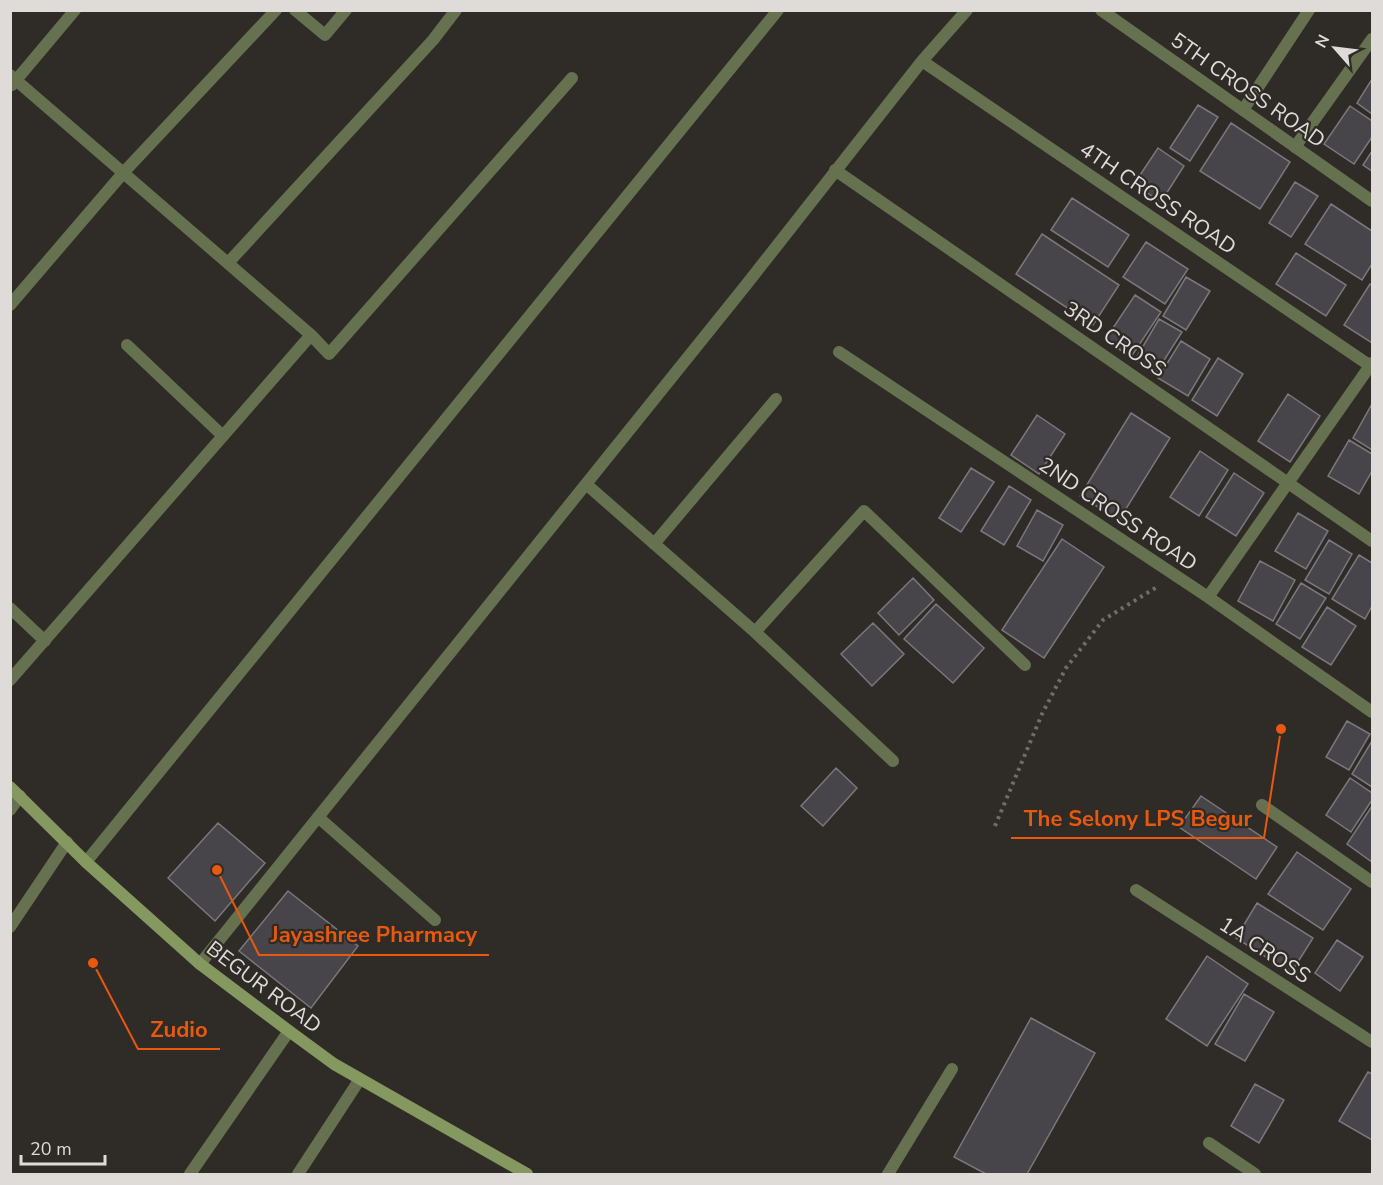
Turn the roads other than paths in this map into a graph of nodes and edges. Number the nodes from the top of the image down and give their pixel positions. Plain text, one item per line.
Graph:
1 (75, 10) edge
2 (276, 10) edge
3 (295, 10) edge
4 (346, 10) edge
5 (456, 10) edge
6 (778, 10) edge
7 (966, 10) edge
8 (1101, 10) edge
9 (1309, 10) edge
10 (1372, 39) edge
11 (922, 61) junction
12 (572, 78) dead end
13 (12, 81) edge
14 (1243, 110) junction
15 (1295, 147) junction
16 (835, 170) junction
17 (124, 172) junction
18 (1372, 201) edge
19 (228, 263) junction
20 (10, 305) edge
21 (311, 335) junction
22 (127, 345) dead end
23 (839, 352) dead end
24 (1372, 365) edge
25 (776, 399) dead end
26 (223, 436) junction
27 (1289, 482) junction
28 (586, 484) junction
29 (1372, 541) edge
30 (654, 544) junction
31 (1208, 597) junction
32 (10, 608) edge
33 (755, 632) junction
34 (45, 641) junction
35 (1024, 665) dead end
36 (10, 680) edge
37 (1372, 712) edge
38 (892, 761) dead end
39 (10, 787) edge
40 (20, 796) junction
41 (1262, 805) dead end
42 (10, 810) edge
43 (318, 817) junction
44 (67, 842) junction
45 (86, 862) junction
46 (1372, 882) edge
47 (1136, 890) dead end
48 (435, 920) dead end
49 (10, 927) edge
50 (200, 964) junction
51 (288, 1031) junction
52 (1372, 1042) edge
53 (952, 1069) dead end
54 (360, 1079) junction
55 (1209, 1143) dead end
56 (190, 1174) edge
57 (298, 1174) edge
58 (527, 1174) edge
59 (888, 1174) edge
60 (1255, 1174) edge

1 - 13 street
2 - 17 street
3 - 4 street
5 - 19 street
6 - 45 street
7 - 11 street
8 - 14 street, 5TH CROSS ROAD
9 - 14 street
10 - 15 street
11 - 16 street
11 - 24 street, 4TH CROSS ROAD
12 - 21 street
13 - 17 street
14 - 15 street, 5TH CROSS ROAD
15 - 18 street, 5TH CROSS ROAD
16 - 27 street, 3RD CROSS
16 - 28 street
17 - 19 street
17 - 20 street
19 - 21 street
21 - 26 street
22 - 26 street
23 - 31 street, 2ND CROSS ROAD
24 - 27 street
25 - 30 street
26 - 34 street
27 - 29 street, 3RD CROSS
27 - 31 street
28 - 30 street
28 - 43 street
30 - 33 street
31 - 37 street, 2ND CROSS ROAD
32 - 34 street
33 - 35 street
33 - 38 street
34 - 36 street
39 - 40 main road, BEGUR ROAD
40 - 42 street
40 - 44 main road, BEGUR ROAD
41 - 46 street
43 - 48 street
43 - 50 street
44 - 45 main road, BEGUR ROAD
44 - 49 street
45 - 50 main road, BEGUR ROAD
47 - 52 street, 1A CROSS
50 - 51 main road, BEGUR ROAD
51 - 54 main road, BEGUR ROAD
51 - 56 street
53 - 59 street
54 - 57 street
54 - 58 main road, BEGUR ROAD
55 - 60 street

